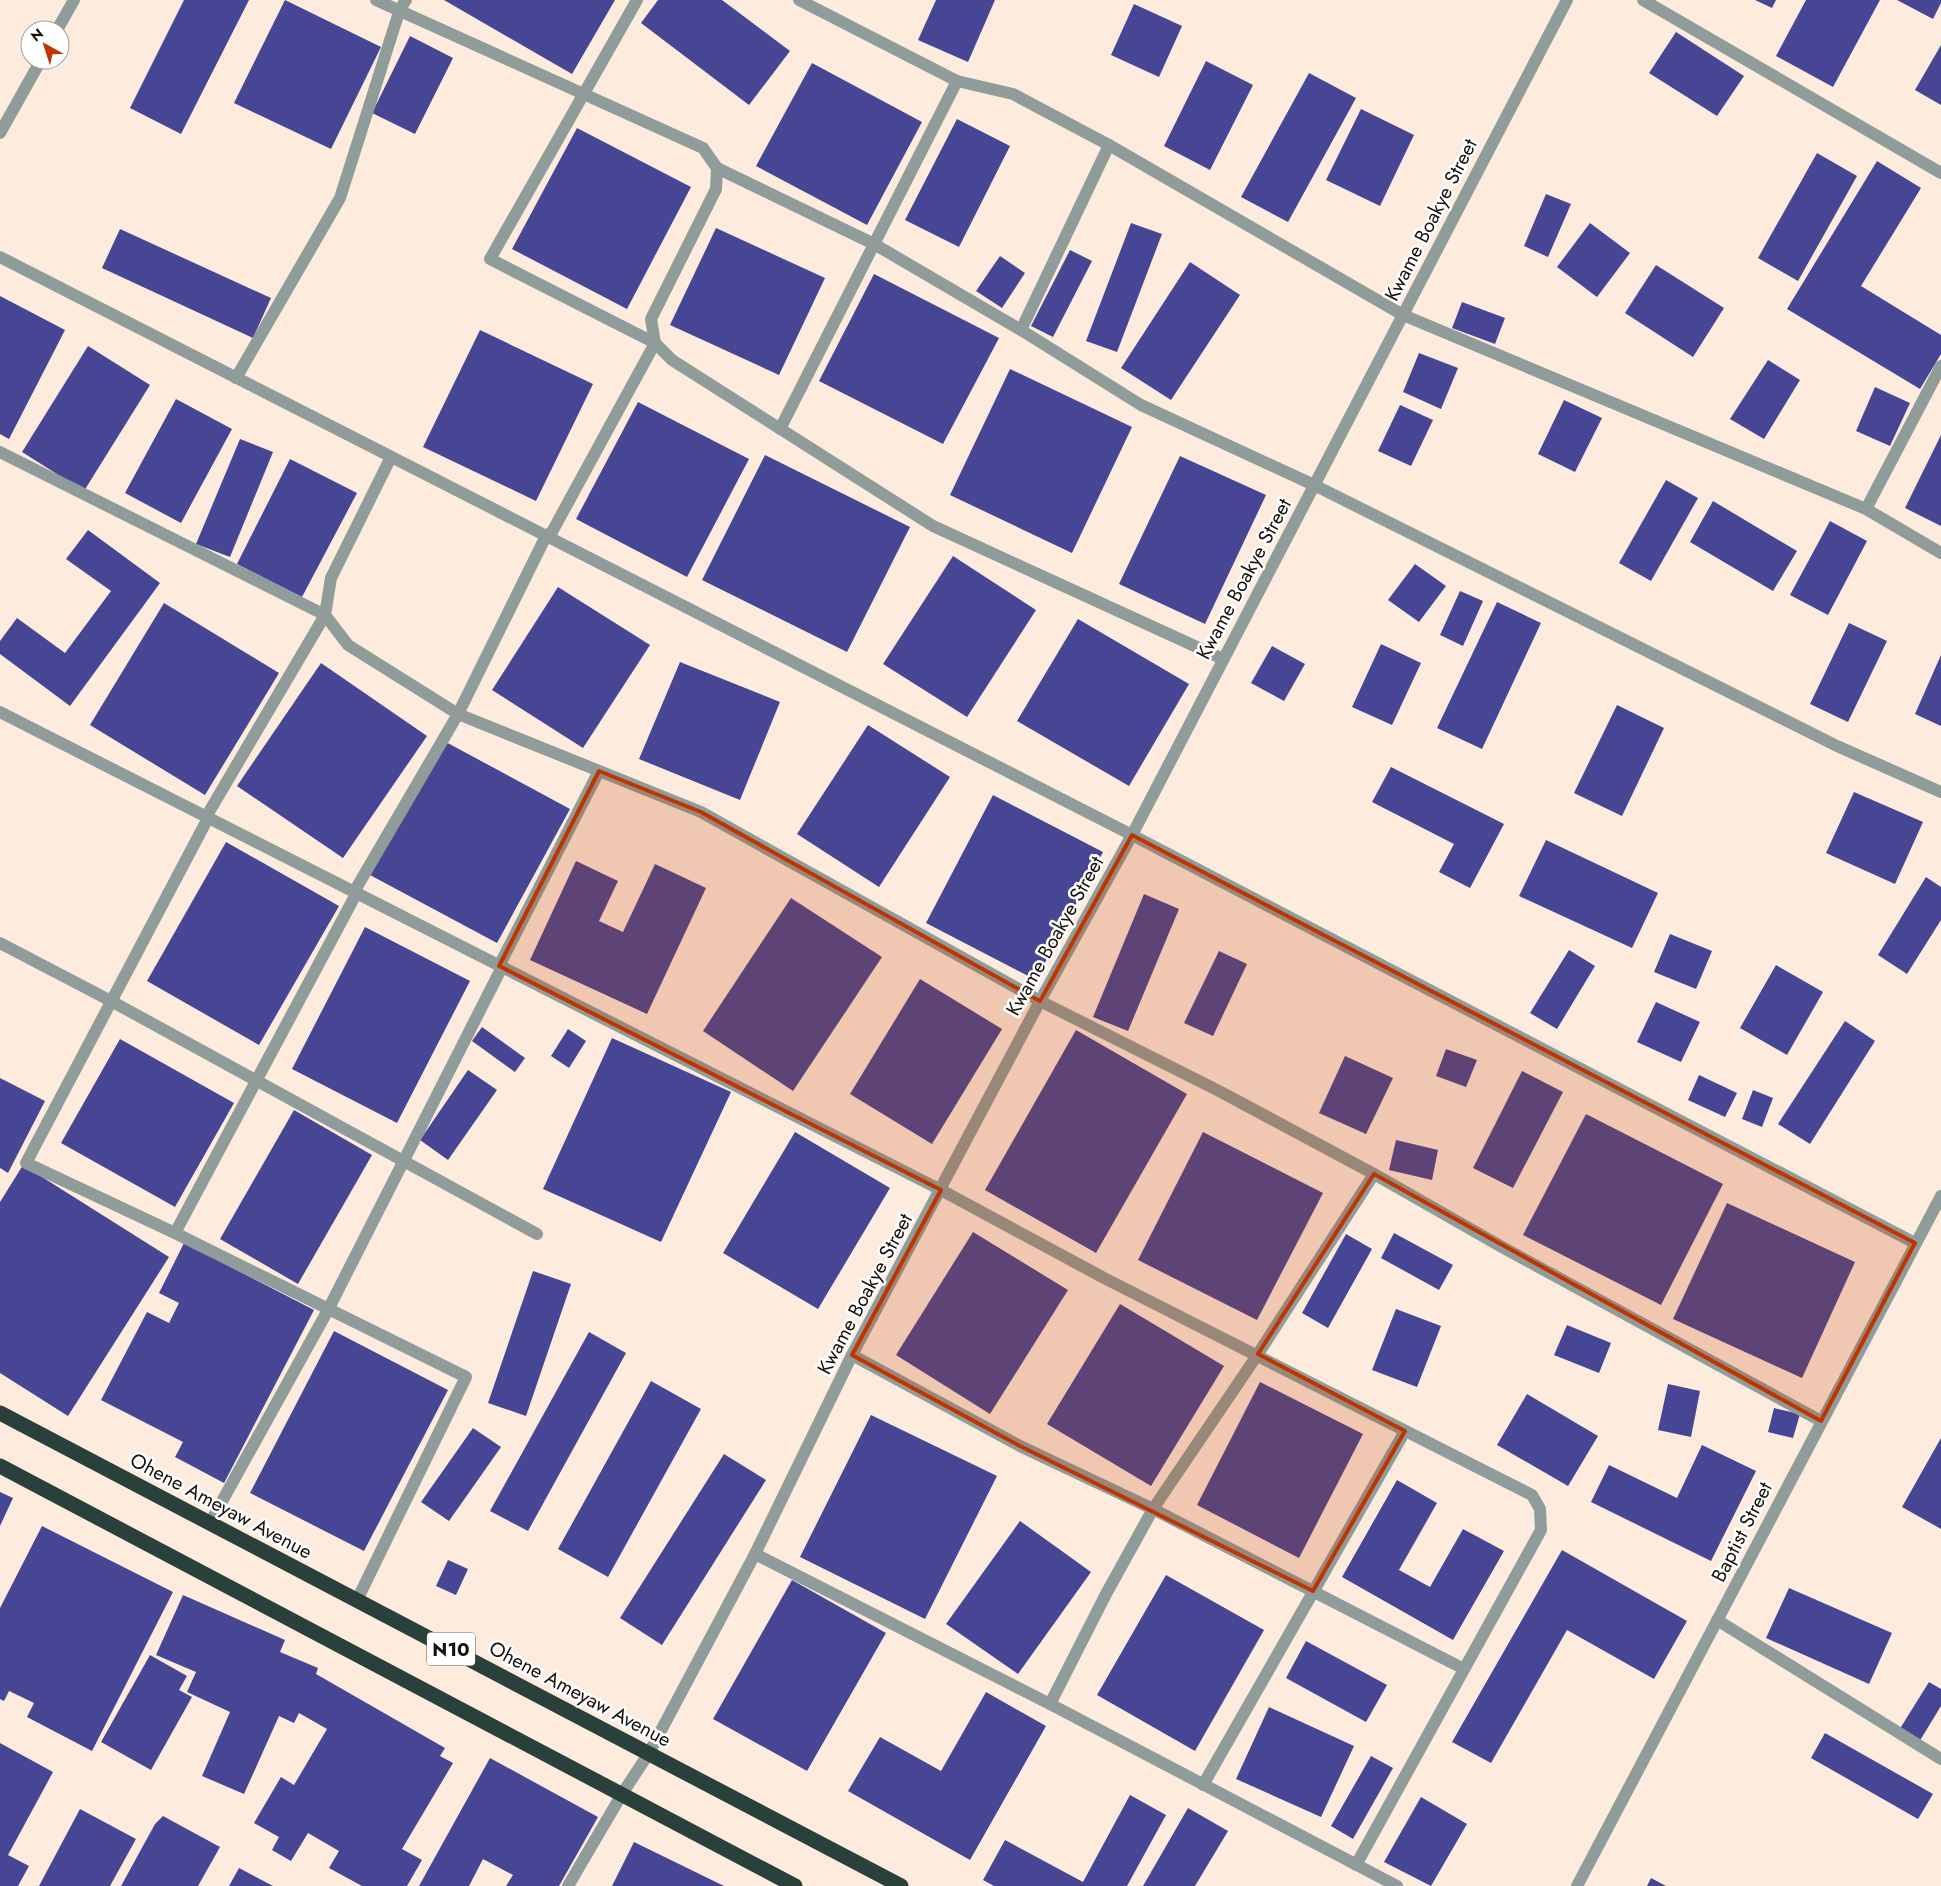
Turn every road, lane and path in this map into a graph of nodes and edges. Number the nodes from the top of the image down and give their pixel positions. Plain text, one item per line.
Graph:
1 (74, 0) edge
2 (376, 0) edge
3 (637, 0) edge
4 (798, 0) edge
5 (1567, 0) edge
6 (1643, 0) edge
7 (403, 4) edge
8 (63, 20) edge
9 (35, 70) edge
10 (957, 81) junction
11 (582, 93) junction
12 (0, 133) edge
13 (1109, 145) junction
14 (716, 168) junction
15 (1941, 173) edge
16 (874, 244) junction
17 (0, 257) edge
18 (1403, 315) junction
19 (1021, 330) junction
20 (655, 343) junction
21 (1941, 368) edge
22 (236, 378) junction
23 (780, 429) junction
24 (0, 452) edge
25 (391, 457) junction
26 (1314, 486) junction
27 (1866, 509) junction
28 (546, 536) junction
29 (1941, 553) edge
30 (324, 615) junction
31 (1223, 659) junction
32 (0, 712) edge
33 (458, 714) junction
34 (598, 771) junction
35 (1941, 792) edge
36 (206, 817) junction
37 (1132, 835) junction
38 (354, 892) junction
39 (0, 943) edge
40 (499, 966) junction
41 (111, 1001) junction
42 (1040, 1001) junction
43 (257, 1080) junction
44 (404, 1161) junction
45 (1374, 1174) junction
46 (941, 1190) junction
47 (1941, 1196) edge
48 (175, 1233) junction
49 (537, 1234) dead end
50 (1915, 1243) junction
51 (328, 1310) junction
52 (1258, 1354) junction
53 (852, 1355) junction
54 (0, 1414) edge
55 (1821, 1420) junction
56 (1405, 1431) junction
57 (0, 1466) edge
58 (1153, 1509) junction
59 (210, 1523) junction
60 (755, 1554) junction
61 (1313, 1591) junction
62 (357, 1600) junction
63 (1717, 1620) junction
64 (1464, 1669) junction
65 (1050, 1704) junction
66 (649, 1753) junction
67 (1941, 1759) edge
68 (1203, 1785) junction
69 (622, 1794) junction
70 (1356, 1865) junction
71 (568, 1886) edge
72 (795, 1886) edge
73 (902, 1886) edge
74 (1397, 1886) edge
75 (1577, 1886) edge

1 - 8 street
2 - 7 street
3 - 11 street
4 - 10 street
5 - 18 street, Kwame Boakye Street
6 - 15 street
7 - 11 street
7 - 22 street
9 - 12 street
10 - 13 street
10 - 16 street
11 - 14 street
11 - 20 street
13 - 18 street
13 - 19 street
14 - 16 street
14 - 20 street
16 - 19 street
16 - 23 street
17 - 22 street
18 - 26 street, Kwame Boakye Street
18 - 27 street
19 - 26 street
20 - 23 street
20 - 28 street
21 - 27 street
22 - 25 street
23 - 31 street
24 - 30 street
25 - 28 street
25 - 30 street
26 - 31 street, Kwame Boakye Street
26 - 35 street
27 - 29 street
28 - 33 street
28 - 37 street
30 - 33 street
30 - 36 street
31 - 37 street, Kwame Boakye Street
32 - 36 street
33 - 34 street
33 - 38 street
34 - 40 street
34 - 42 street
36 - 38 street
36 - 41 street
37 - 42 street, Kwame Boakye Street
37 - 50 street
38 - 40 street
38 - 43 street
39 - 41 street
40 - 44 street
40 - 46 street
41 - 43 street
41 - 48 street
42 - 45 street
42 - 46 street, Kwame Boakye Street
43 - 44 street
43 - 48 street
44 - 49 street
44 - 51 street
45 - 52 street
45 - 55 street
46 - 52 street
46 - 53 street, Kwame Boakye Street
47 - 50 street, Baptist Street
48 - 51 street
50 - 55 street, Baptist Street
51 - 59 street
51 - 62 street
52 - 56 street
52 - 58 street
53 - 58 street
53 - 60 street, Kwame Boakye Street
54 - 59 highway, Ohene Ameyaw Avenue / N10
55 - 63 street, Baptist Street
56 - 61 street
56 - 64 street
57 - 69 highway, N10
58 - 61 street
58 - 65 street
59 - 62 highway, Ohene Ameyaw Avenue / N10
60 - 65 street
60 - 66 street, Kwame Boakye Street
61 - 64 street
61 - 68 street
62 - 66 highway, Ohene Ameyaw Avenue / N10
63 - 67 street
63 - 75 street, Baptist Street
64 - 70 street
65 - 68 street
66 - 69 street, Kwame Boakye Street
66 - 73 highway, Ohene Ameyaw Avenue / N10
68 - 70 street
69 - 71 street, Kwame Boakye Street
69 - 72 highway, N10
70 - 74 street

